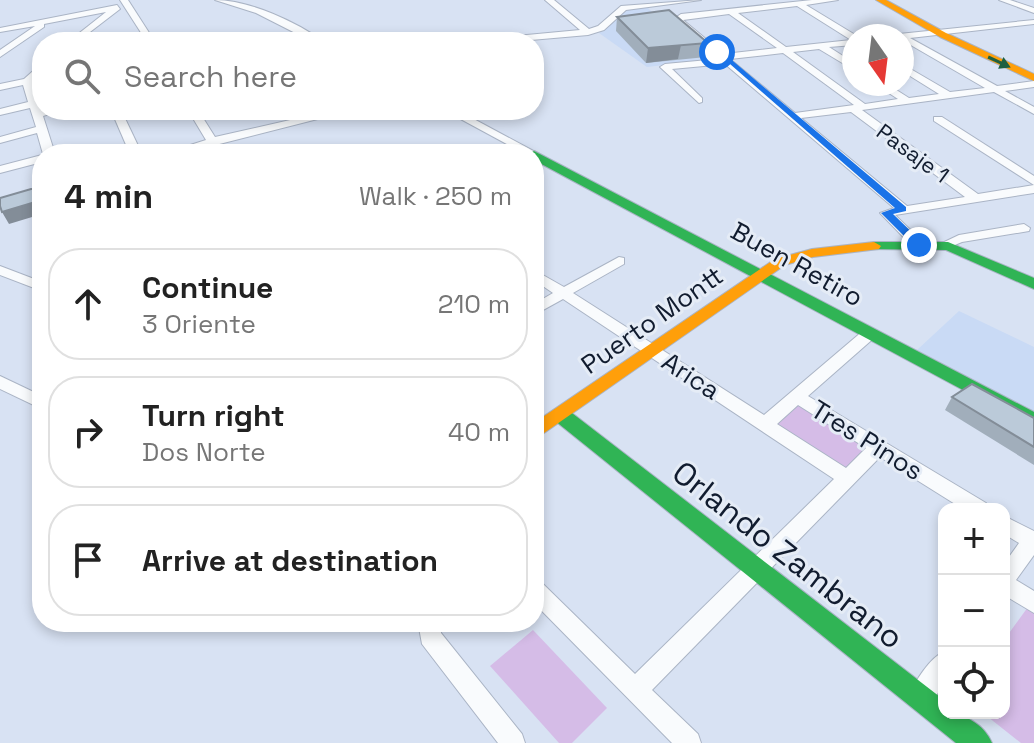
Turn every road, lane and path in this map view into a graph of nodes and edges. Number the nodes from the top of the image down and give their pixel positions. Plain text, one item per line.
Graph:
1 (219, 0) edge
2 (549, 0) edge
3 (697, 0) edge
4 (834, 0) edge
5 (880, 0) edge
6 (1003, 0) edge
7 (660, 2) edge
8 (792, 3) edge
9 (123, 4) edge
10 (731, 11) junction
11 (1034, 11) edge
12 (49, 20) junction
13 (1034, 22) edge
14 (0, 30) edge
15 (90, 32) edge
16 (144, 32) edge
17 (300, 32) edge
18 (588, 32) junction
19 (938, 32) junction
20 (842, 33) edge
21 (914, 35) edge
22 (544, 36) edge
23 (842, 42) edge
24 (914, 44) edge
25 (821, 46) junction
26 (785, 50) junction
27 (0, 54) edge
28 (725, 59) junction
29 (842, 59) edge
30 (914, 74) edge
31 (32, 76) edge
32 (27, 81) junction
33 (1034, 81) edge
34 (0, 87) edge
35 (996, 90) junction
36 (899, 96) edge
37 (949, 96) junction
38 (32, 97) edge
39 (699, 100) dead end
40 (907, 101) junction
41 (857, 108) junction
42 (32, 109) edge
43 (1034, 111) edge
44 (0, 112) edge
45 (796, 116) junction
46 (938, 119) dead end
47 (39, 120) edge
48 (121, 120) edge
49 (199, 120) edge
50 (303, 120) edge
51 (468, 120) edge
52 (42, 129) junction
53 (0, 140) edge
54 (212, 140) junction
55 (46, 144) edge
56 (131, 144) edge
57 (199, 144) edge
58 (514, 144) edge
59 (544, 160) edge
60 (32, 161) edge
61 (0, 170) edge
62 (1034, 181) edge
63 (1034, 189) edge
64 (975, 198) junction
65 (903, 209) junction
66 (1024, 228) dead end
67 (919, 245) junction
68 (945, 245) junction
69 (619, 261) dead end
70 (0, 270) edge
71 (761, 275) junction
72 (544, 280) edge
73 (32, 283) edge
74 (1034, 284) edge
75 (564, 293) junction
76 (544, 304) edge
77 (869, 334) junction
78 (653, 351) junction
79 (0, 382) edge
80 (797, 397) junction
81 (32, 398) edge
82 (561, 415) junction
83 (1034, 421) edge
84 (765, 424) junction
85 (544, 426) edge
86 (878, 447) junction
87 (847, 478) junction
88 (969, 503) edge
89 (1010, 527) edge
90 (1033, 540) edge
91 (757, 569) junction
92 (1009, 575) edge
93 (1010, 586) edge
94 (544, 599) edge
95 (1034, 603) edge
96 (430, 632) edge
97 (938, 672) edge
98 (635, 690) junction
99 (920, 697) junction
100 (513, 743) edge
101 (689, 743) edge
102 (978, 743) edge

1 - 17 street
2 - 18 street
3 - 7 street
4 - 8 street
5 - 19 street
6 - 11 street
7 - 18 street
8 - 10 street
8 - 20 street
9 - 12 street
9 - 15 street
9 - 16 street
10 - 26 street, Pasaje 1
10 - 28 street
12 - 14 street
12 - 27 street
13 - 19 street
18 - 22 street
19 - 21 street
19 -> 33 street
23 - 25 street
24 - 35 street
25 - 26 street
25 - 29 street
26 - 28 street
26 - 41 street, Pasaje 1
28 - 39 street
28 - 45 street
30 - 37 street
31 - 32 street
32 - 34 street
32 - 38 street
33 - 35 street
35 - 37 street
35 - 43 street
36 - 40 street
37 - 40 street
40 - 41 street
41 - 45 street
41 - 64 street, Pasaje 1
42 - 44 street
45 - 65 street
46 - 62 street
47 - 52 street
48 - 56 street
49 - 54 street
50 - 54 street
51 - 58 street, Buen Retiro
52 - 53 street
52 - 55 street
54 - 57 street
59 - 71 street, Buen Retiro
60 - 61 street
63 - 64 street
64 - 65 street
65 - 67 street
66 - 68 street
67 - 68 street, Puerto Montt
67 - 71 street, Puerto Montt
68 - 74 street
69 - 75 street
70 - 73 street
71 - 77 street, Buen Retiro
71 - 78 street, Puerto Montt
72 - 75 street, Arica
75 - 76 street
75 - 78 street, Arica
77 - 80 street
77 - 83 street, Buen Retiro
78 - 82 street, Puerto Montt
78 - 84 street, Arica
79 - 81 street
80 - 84 street
80 - 86 street, Tres Pinos
82 - 85 street, Puerto Montt
82 - 91 street, Orlando Zambrano
84 - 87 street, Arica
86 - 87 street
86 - 88 street, Tres Pinos
87 - 91 street
89 - 90 street
90 - 92 street
91 - 98 street
91 - 99 street, Orlando Zambrano
93 - 95 street
94 - 98 street
96 - 100 street
97 - 99 street
98 - 101 street
99 - 102 street, Orlando Zambrano

